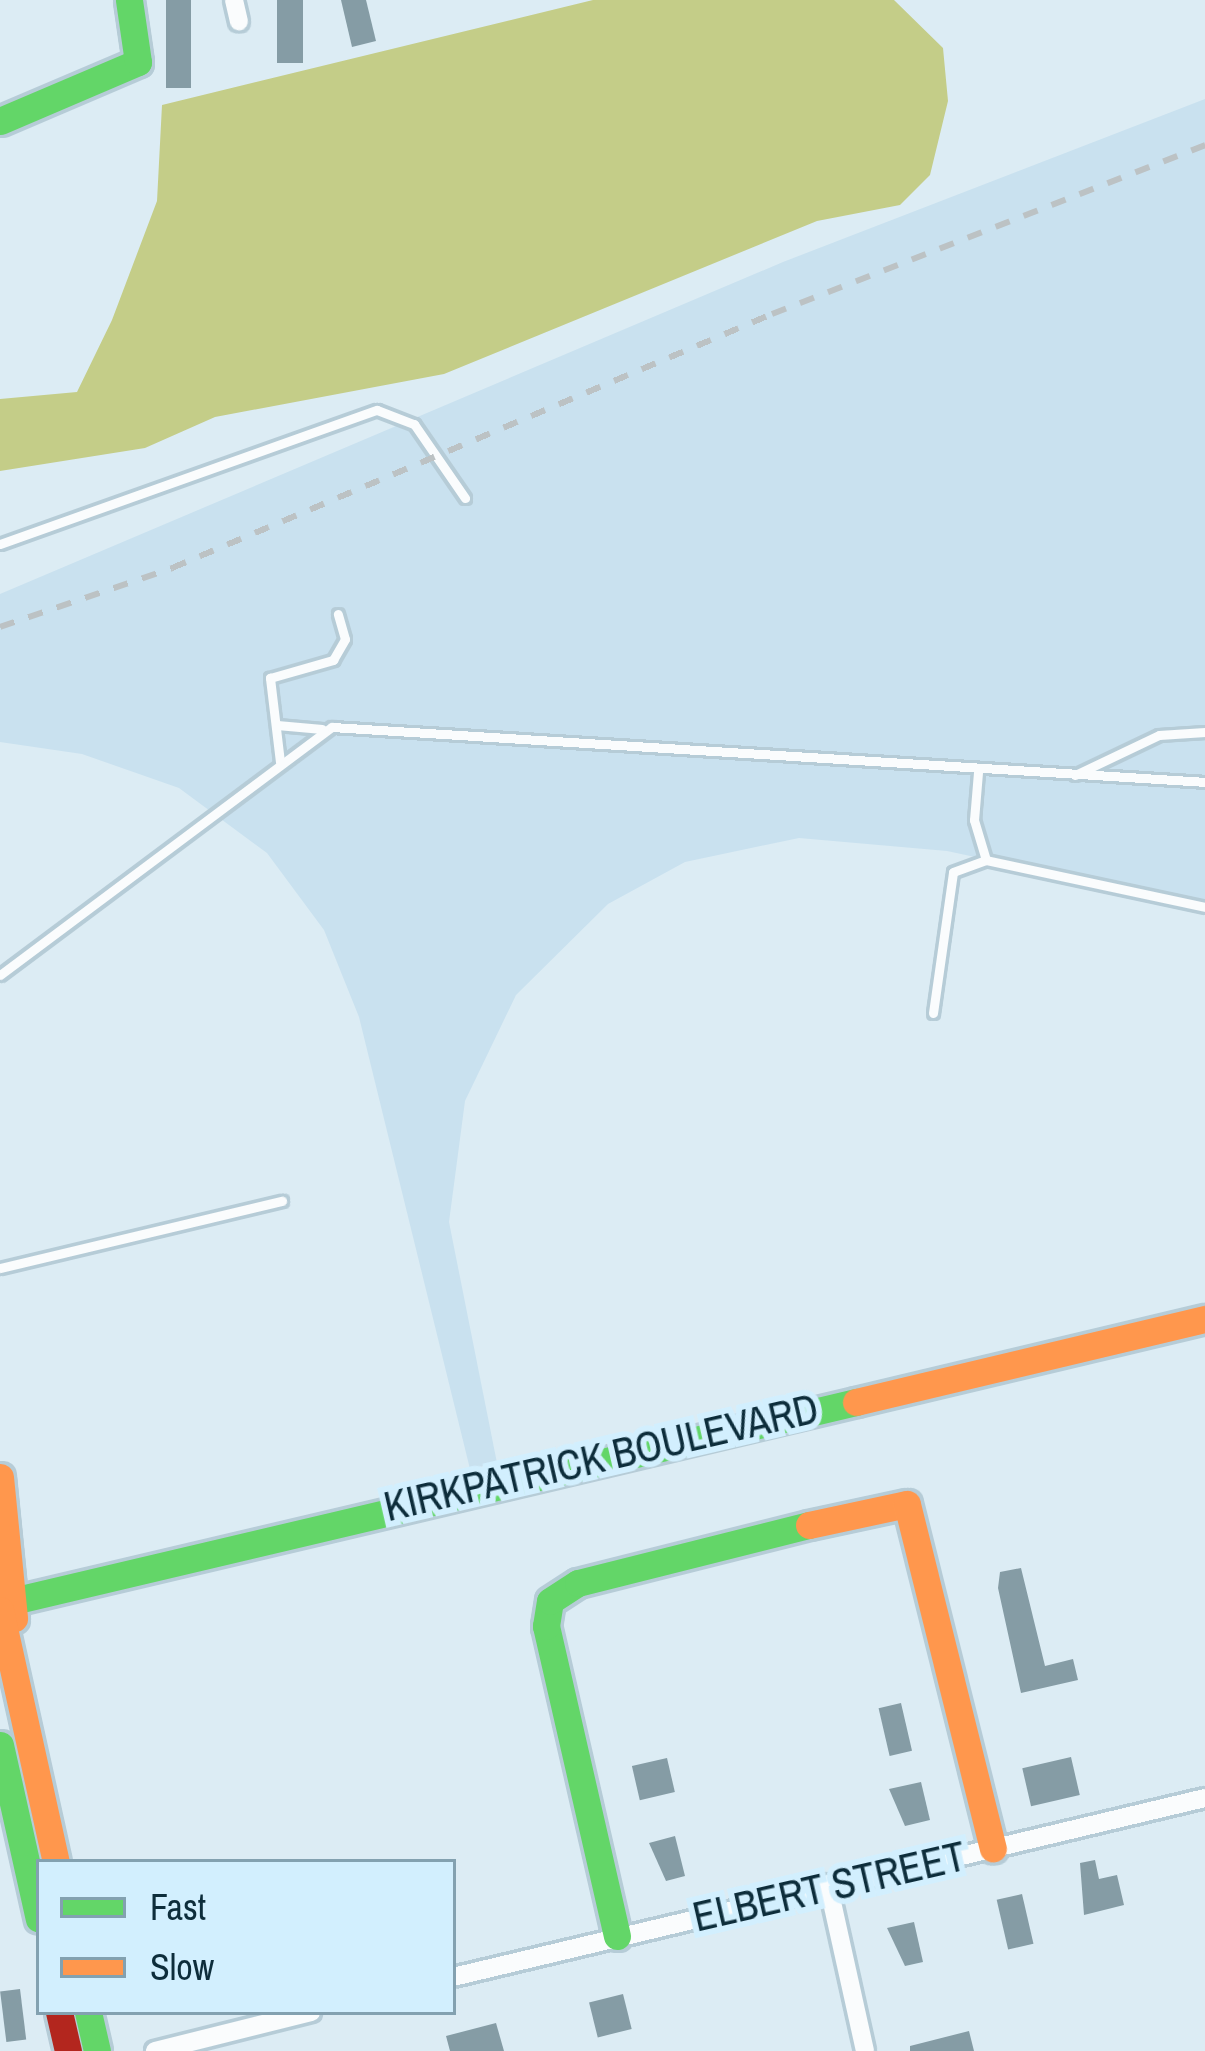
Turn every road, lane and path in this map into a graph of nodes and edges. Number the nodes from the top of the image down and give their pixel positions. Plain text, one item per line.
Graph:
1 (129, 0) edge
2 (234, 0) edge
3 (239, 21) dead end
4 (0, 121) edge
5 (465, 498) dead end
6 (0, 544) edge
7 (338, 614) dead end
8 (277, 725) junction
9 (322, 729) junction
10 (1205, 732) edge
11 (277, 767) junction
12 (978, 772) junction
13 (1070, 777) junction
14 (1205, 782) edge
15 (986, 860) junction
16 (1205, 907) edge
17 (0, 975) edge
18 (933, 1013) dead end
19 (282, 1201) dead end
20 (0, 1268) edge
21 (1205, 1319) edge
22 (0, 1477) edge
23 (5, 1605) edge
24 (0, 1744) edge
25 (0, 1766) edge
26 (1205, 1798) edge
27 (15, 1809) junction
28 (993, 1848) junction
29 (55, 1859) edge
30 (827, 1883) junction
31 (36, 1905) edge
32 (617, 1936) junction
33 (456, 1976) edge
34 (60, 2015) edge
35 (89, 2015) edge
36 (299, 2015) edge
37 (68, 2051) edge
38 (97, 2051) edge
39 (154, 2051) edge
40 (865, 2051) edge

1 - 4 street
2 - 3 street
5 - 6 lane
7 - 8 lane
8 - 9 lane
8 - 11 lane
9 - 11 lane
9 - 12 lane
10 - 13 lane
11 - 17 lane
12 - 13 lane
12 - 15 lane
13 - 14 lane
15 - 16 lane
15 - 18 lane
19 - 20 lane
21 - 23 street, KIRKPATRICK BOULEVARD
22 - 23 street
23 - 29 street
24 - 27 street
25 - 27 street
26 - 28 street, ELBERT STREET
27 - 31 street
28 - 30 street, ELBERT STREET
28 - 32 street
30 - 32 street, ELBERT STREET
30 - 40 street
32 - 33 street, ELBERT STREET
34 - 37 street
35 - 38 street
36 - 39 street

